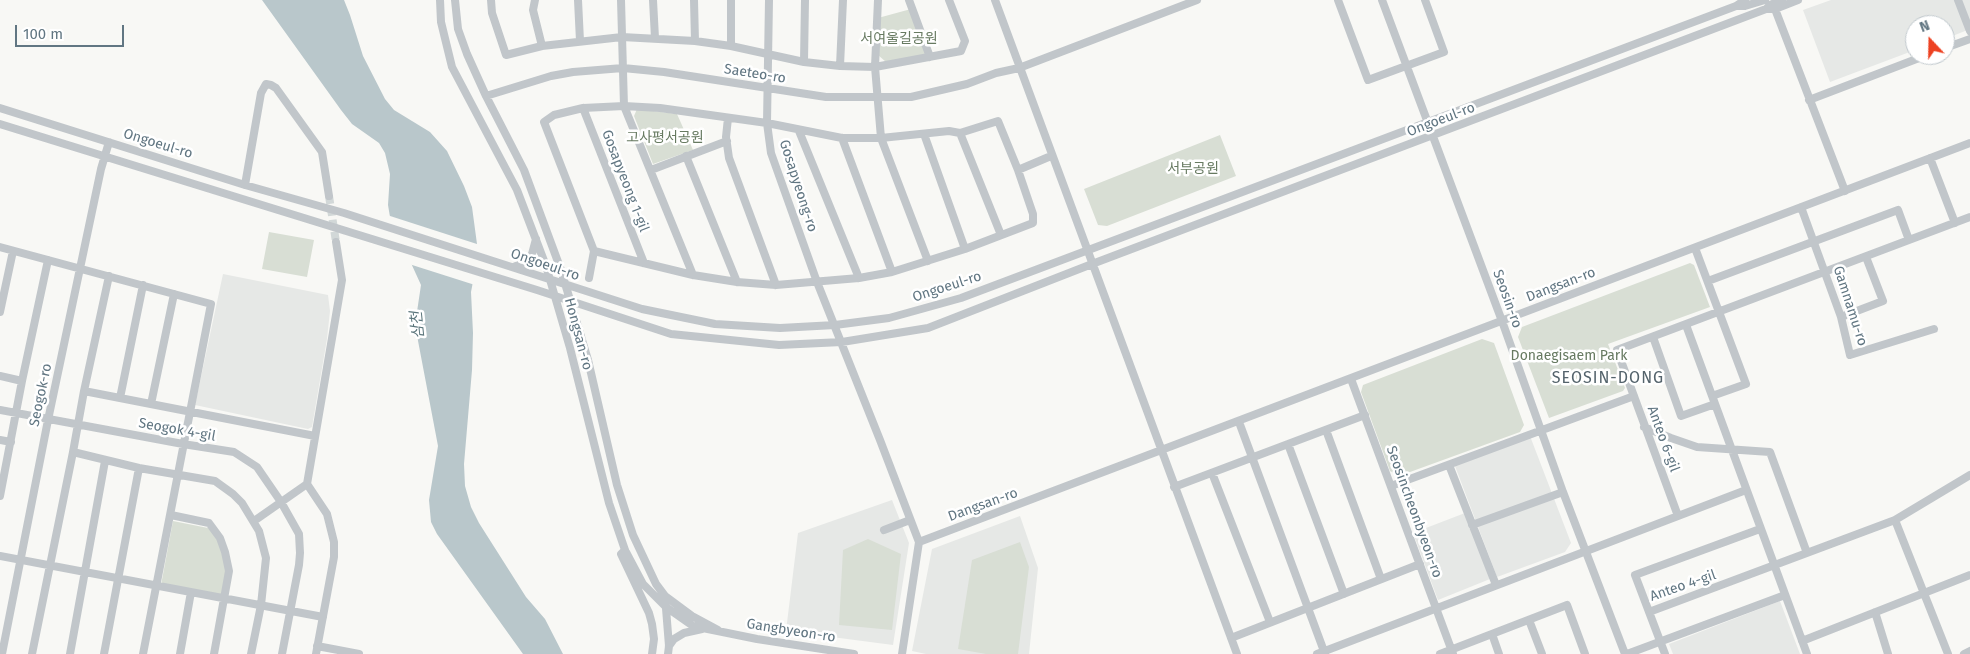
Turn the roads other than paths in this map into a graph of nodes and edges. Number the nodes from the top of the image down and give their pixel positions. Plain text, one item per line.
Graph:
1 (440, 0) edge
2 (456, 0) edge
3 (492, 0) edge
4 (535, 0) edge
5 (578, 0) edge
6 (621, 0) edge
7 (653, 0) edge
8 (694, 0) edge
9 (731, 0) edge
10 (768, 0) edge
11 (804, 0) edge
12 (843, 0) edge
13 (878, 0) edge
14 (909, 0) edge
15 (995, 0) edge
16 (1197, 0) edge
17 (1338, 0) edge
18 (1382, 0) edge
19 (1425, 0) edge
20 (1745, 0) edge
21 (1765, 0) edge
22 (1782, 0) edge
23 (1798, 0) edge
24 (1958, 0) edge
25 (950, 2) edge
26 (1736, 6) junction
27 (1766, 9) junction
28 (1775, 9) junction
29 (1970, 31) edge
30 (622, 37) junction
31 (655, 38) junction
32 (1970, 39) edge
33 (580, 41) junction
34 (695, 41) junction
35 (1955, 44) edge
36 (542, 46) junction
37 (731, 46) junction
38 (768, 54) junction
39 (930, 57) junction
40 (804, 62) junction
41 (1905, 63) edge
42 (840, 66) junction
43 (1407, 66) junction
44 (875, 67) junction
45 (623, 68) junction
46 (1019, 68) junction
47 (767, 89) junction
48 (486, 96) junction
49 (878, 98) junction
50 (1809, 100) junction
51 (624, 106) junction
52 (0, 108) edge
53 (583, 108) junction
54 (728, 118) junction
55 (1427, 122) junction
56 (767, 123) junction
57 (0, 124) edge
58 (799, 131) junction
59 (960, 133) junction
60 (924, 134) junction
61 (1433, 137) junction
62 (842, 138) junction
63 (881, 138) junction
64 (727, 141) junction
65 (109, 142) junction
66 (1970, 143) edge
67 (105, 156) junction
68 (686, 156) junction
69 (1051, 156) junction
70 (1930, 158) junction
71 (651, 170) junction
72 (1018, 170) junction
73 (245, 185) junction
74 (1845, 191) junction
75 (330, 196) tunnel mouth
76 (289, 197) junction
77 (1802, 207) junction
78 (285, 212) junction
79 (1970, 217) edge
80 (1955, 223) junction
81 (1001, 235) junction
82 (536, 239) junction
83 (1910, 240) junction
84 (336, 242) tunnel mouth
85 (1815, 242) junction
86 (0, 247) edge
87 (1695, 248) junction
88 (965, 249) junction
89 (13, 250) junction
90 (1089, 250) junction
91 (594, 251) junction
92 (1866, 256) junction
93 (48, 260) junction
94 (928, 261) junction
95 (644, 263) junction
96 (1092, 264) junction
97 (514, 267) junction
98 (80, 268) junction
99 (892, 272) junction
100 (1826, 272) junction
101 (693, 275) junction
102 (109, 276) junction
103 (589, 278) dead end
104 (859, 278) junction
105 (550, 279) junction
106 (1708, 281) junction
107 (737, 282) junction
108 (817, 282) junction
109 (565, 283) junction
110 (776, 284) junction
111 (143, 286) junction
112 (174, 294) junction
113 (556, 297) junction
114 (570, 301) junction
115 (1, 310) edge
116 (1720, 312) junction
117 (1841, 317) junction
118 (1502, 321) junction
119 (835, 325) junction
120 (1686, 325) junction
121 (1934, 329) dead end
122 (1653, 337) junction
123 (842, 342) junction
124 (0, 376) edge
125 (1351, 379) junction
126 (22, 380) junction
127 (84, 391) junction
128 (1634, 396) junction
129 (1712, 396) junction
130 (120, 398) junction
131 (152, 404) junction
132 (1715, 404) junction
133 (0, 410) edge
134 (189, 412) junction
135 (17, 414) junction
136 (1365, 415) junction
137 (48, 420) junction
138 (1239, 422) junction
139 (78, 424) junction
140 (1644, 426) junction
141 (1541, 429) junction
142 (1326, 430) junction
143 (315, 436) junction
144 (0, 440) edge
145 (11, 442) junction
146 (183, 444) junction
147 (1288, 444) junction
148 (1731, 450) junction
149 (73, 452) junction
150 (1161, 452) junction
151 (1252, 458) junction
152 (105, 461) junction
153 (1449, 465) junction
154 (139, 468) junction
155 (1212, 473) junction
156 (178, 475) junction
157 (1970, 475) edge
158 (307, 484) junction
159 (1391, 486) junction
160 (1174, 487) junction
161 (1746, 490) junction
162 (1563, 492) junction
163 (0, 496) edge
164 (281, 502) junction
165 (171, 515) junction
166 (1678, 516) junction
167 (910, 520) junction
168 (1895, 520) junction
169 (254, 521) junction
170 (1472, 525) junction
171 (1760, 529) junction
172 (884, 530) dead end
173 (918, 542) junction
174 (625, 550) junction
175 (1586, 550) junction
176 (1807, 553) junction
177 (0, 556) edge
178 (20, 560) junction
179 (1420, 564) junction
180 (51, 566) junction
181 (1774, 566) junction
182 (85, 572) junction
183 (1970, 575) edge
184 (118, 578) junction
185 (1381, 579) junction
186 (1496, 585) junction
187 (157, 586) junction
188 (191, 592) junction
189 (1923, 593) junction
190 (1344, 594) junction
191 (1785, 594) junction
192 (665, 596) junction
193 (225, 598) junction
194 (261, 605) junction
195 (666, 607) junction
196 (1306, 608) junction
197 (1436, 608) junction
198 (290, 611) junction
199 (1649, 612) junction
200 (1875, 612) junction
201 (323, 617) junction
202 (1529, 620) junction
203 (1270, 622) junction
204 (705, 629) junction
205 (724, 633) junction
206 (1492, 634) junction
207 (1231, 638) junction
208 (1802, 641) junction
209 (1660, 642) junction
210 (316, 650) edge
211 (668, 650) edge
212 (1970, 651) edge
213 (1452, 652) edge
214 (1321, 653) edge
215 (2, 654) edge
216 (32, 654) edge
217 (70, 654) edge
218 (104, 654) edge
219 (142, 654) edge
220 (180, 654) edge
221 (214, 654) edge
222 (251, 654) edge
223 (282, 654) edge
224 (356, 654) edge
225 (360, 654) edge
226 (652, 654) edge
227 (854, 654) edge
228 (902, 654) edge
229 (1237, 654) edge
230 (1440, 654) edge
231 (1499, 654) edge
232 (1542, 654) edge
233 (1585, 654) edge
234 (1626, 654) edge
235 (1665, 654) edge
236 (1807, 654) edge
237 (1888, 654) edge
238 (1948, 654) edge
239 (1964, 654) edge

1 - 82 street, Hongsan-ro
2 - 48 street, Hongsan-ro
3 - 36 street
4 - 36 street
5 - 33 street
6 - 30 street
7 - 31 street
8 - 34 street
9 - 37 street
10 - 38 street, Gosapyeong-ro
11 - 40 street
12 - 42 street
13 - 44 street
14 - 39 street
15 - 46 street
16 - 46 street, Saeteo-ro
17 - 43 street
18 - 43 street, Seosin-ro
19 - 43 street
20 - 26 street, Ongoeul-ro
21 - 26 street
22 - 27 street
23 - 28 street, Ongoeul-ro
24 - 29 street
25 - 39 street
26 - 55 street, Ongoeul-ro
27 - 28 street, Ongoeul-ro
27 - 61 street, Ongoeul-ro
28 - 50 street
30 - 31 street
30 - 33 street
30 - 45 street
31 - 34 street
32 - 35 street
33 - 36 street
34 - 37 street
37 - 38 street
38 - 40 street
38 - 47 street, Gosapyeong-ro
39 - 44 street
40 - 42 street
41 - 50 street
42 - 44 street
43 - 55 street, Seosin-ro
44 - 49 street
45 - 47 street, Saeteo-ro
45 - 48 street, Saeteo-ro
45 - 51 street
46 - 49 street, Saeteo-ro
46 - 69 street
47 - 49 street, Saeteo-ro
47 - 56 street, Gosapyeong-ro
48 - 109 street, Hongsan-ro
49 - 63 street
50 - 74 street
51 - 53 street
51 - 54 street
51 - 71 street
52 - 65 street, Ongoeul-ro
53 - 91 street
53 - 95 street, Gosapyeong 1-gil
54 - 56 street
54 - 64 street
55 - 61 street, Seosin-ro
55 - 90 street, Ongoeul-ro
56 - 58 street
56 - 108 street, Gosapyeong-ro
57 - 67 street, Ongoeul-ro
58 - 62 street
58 - 104 street
59 - 60 street
59 - 72 street
59 - 81 street
60 - 63 street
60 - 88 street
61 - 96 street, Ongoeul-ro
61 - 118 street, Seosin-ro
62 - 63 street
62 - 99 street
63 - 94 street
64 - 68 street, Gosapyeong 1-gil
64 - 110 street
65 - 67 street, Seogok-ro
65 - 73 street, Ongoeul-ro
66 - 70 street, Dangsan-ro
67 - 78 street, Ongoeul-ro
67 - 98 street, Seogok-ro
68 - 71 street, Gosapyeong 1-gil
68 - 107 street
69 - 72 street
69 - 90 street
70 - 74 street, Dangsan-ro
70 - 80 street
71 - 101 street, Gosapyeong 1-gil
72 - 81 street
73 - 75 street
73 - 76 street, Ongoeul-ro
74 - 77 street, Dangsan-ro
76 - 78 street
76 - 97 street, Ongoeul-ro
77 - 85 street, Gamnamu-ro
77 - 87 street, Dangsan-ro
78 - 113 street, Ongoeul-ro
79 - 80 street, Anteo 6-gil
80 - 83 street, Anteo 6-gil
81 - 88 street
82 - 97 street
82 - 105 street, Hongsan-ro
83 - 85 street
83 - 92 street, Anteo 6-gil
84 - 143 street
85 - 100 street, Gamnamu-ro
85 - 106 street
86 - 89 street
87 - 106 street
87 - 118 street, Dangsan-ro
88 - 94 street
89 - 93 street
89 - 115 street
90 - 96 street
90 - 119 street, Ongoeul-ro
91 - 95 street
91 - 103 street
92 - 100 street, Anteo 6-gil
92 - 117 street
93 - 98 street
93 - 126 street
94 - 99 street
95 - 101 street
96 - 123 street, Ongoeul-ro
96 - 150 street
97 - 105 street, Ongoeul-ro
98 - 102 street
98 - 137 street, Seogok-ro
99 - 104 street
100 - 116 street, Anteo 6-gil
100 - 117 street, Gamnamu-ro
101 - 107 street
102 - 111 street
102 - 127 street
104 - 108 street
105 - 109 street, Ongoeul-ro
105 - 113 street, Hongsan-ro
106 - 116 street
107 - 110 street
108 - 110 street
108 - 119 street, Gosapyeong-ro
109 - 114 street, Hongsan-ro
109 - 119 street, Ongoeul-ro
111 - 112 street
111 - 130 street
112 - 131 street
112 - 134 street
113 - 114 street, Ongoeul-ro
113 - 174 street, Hongsan-ro
114 - 123 street, Ongoeul-ro
114 - 192 street, Hongsan-ro
116 - 120 street, Anteo 6-gil
116 - 129 street
117 - 121 street, Gamnamu-ro
118 - 125 street, Dangsan-ro
118 - 141 street, Seosin-ro
119 - 123 street, Gosapyeong-ro
120 - 122 street, Anteo 6-gil
120 - 129 street
122 - 128 street, Anteo 6-gil
122 - 132 street, Anteo 6-gil
123 - 167 street
124 - 126 street
125 - 136 street, Seosincheonbyeon-ro
125 - 138 street, Dangsan-ro
126 - 135 street
127 - 130 street
127 - 139 street
128 - 140 street, Anteo 6-gil
128 - 141 street
129 - 132 street
130 - 131 street
131 - 134 street
132 - 148 street
133 - 135 street, Seogok 4-gil
134 - 143 street
134 - 146 street
135 - 137 street, Seogok 4-gil
135 - 145 street
136 - 142 street
136 - 159 street, Seosincheonbyeon-ro
137 - 139 street, Seogok 4-gil
137 - 178 street, Seogok-ro
138 - 150 street, Dangsan-ro
138 - 151 street
139 - 146 street, Seogok 4-gil
139 - 149 street
140 - 148 street
140 - 166 street, Anteo 6-gil
141 - 153 street
141 - 162 street, Seosin-ro
142 - 147 street
142 - 185 street
143 - 158 street
144 - 145 street
145 - 163 street
146 - 156 street
146 - 164 street, Seogok 4-gil
147 - 151 street
147 - 190 street
148 - 161 street
148 - 176 street
149 - 152 street
149 - 180 street
150 - 160 street
150 - 173 street, Dangsan-ro
151 - 155 street
151 - 196 street
152 - 154 street
152 - 182 street
153 - 159 street
153 - 170 street
154 - 156 street
154 - 184 street
155 - 160 street
155 - 203 street
156 - 165 street
156 - 169 street
157 - 168 street
158 - 164 street
158 - 201 street
159 - 179 street, Seosincheonbyeon-ro
160 - 207 street
161 - 166 street
161 - 171 street
162 - 170 street
162 - 175 street, Seosin-ro
164 - 169 street
164 - 198 street, Seogok 4-gil
165 - 187 street
165 - 193 street
166 - 175 street
167 - 172 street
167 - 173 street
168 - 176 street, Anteo 4-gil
168 - 189 street
169 - 194 street
170 - 186 street
171 - 181 street
171 - 199 street, Anteo 4-gil
173 - 228 street
174 - 195 street, Gangbyeon-ro
174 - 226 street, Hongsan-ro
175 - 186 street
175 - 234 street, Seosin-ro
176 - 181 street, Anteo 4-gil
177 - 178 street
178 - 180 street
178 - 215 street, Seogok-ro
179 - 185 street
179 - 197 street, Seosincheonbyeon-ro
180 - 182 street
180 - 216 street
181 - 191 street
181 - 199 street, Anteo 4-gil
182 - 184 street
182 - 217 street
183 - 189 street
184 - 187 street
184 - 218 street
185 - 190 street
186 - 197 street
187 - 188 street
187 - 219 street
188 - 193 street
188 - 220 street
189 - 200 street
189 - 238 street
190 - 196 street
191 - 208 street
191 - 209 street, Seosin-ro
192 - 195 street, Hongsan-ro
192 - 205 street, Gangbyeon-ro
193 - 194 street
193 - 221 street
194 - 198 street
194 - 222 street
195 - 204 street, Gangbyeon-ro
195 - 211 street, Hongsan-ro
196 - 203 street
196 - 214 street
197 - 213 street, Seosincheonbyeon-ro
197 - 214 street
198 - 201 street
198 - 223 street, Seogok 4-gil
199 - 209 street
200 - 208 street
200 - 237 street
201 - 210 street
202 - 206 street
202 - 232 street
202 - 233 street
203 - 207 street
204 - 205 street, Gangbyeon-ro
204 - 211 street
205 - 227 street, Gangbyeon-ro
206 - 213 street
206 - 231 street
207 - 229 street
208 - 236 street
209 - 234 street, Seosin-ro
209 - 235 street
210 - 224 street
212 - 239 street
213 - 230 street
224 - 225 street

